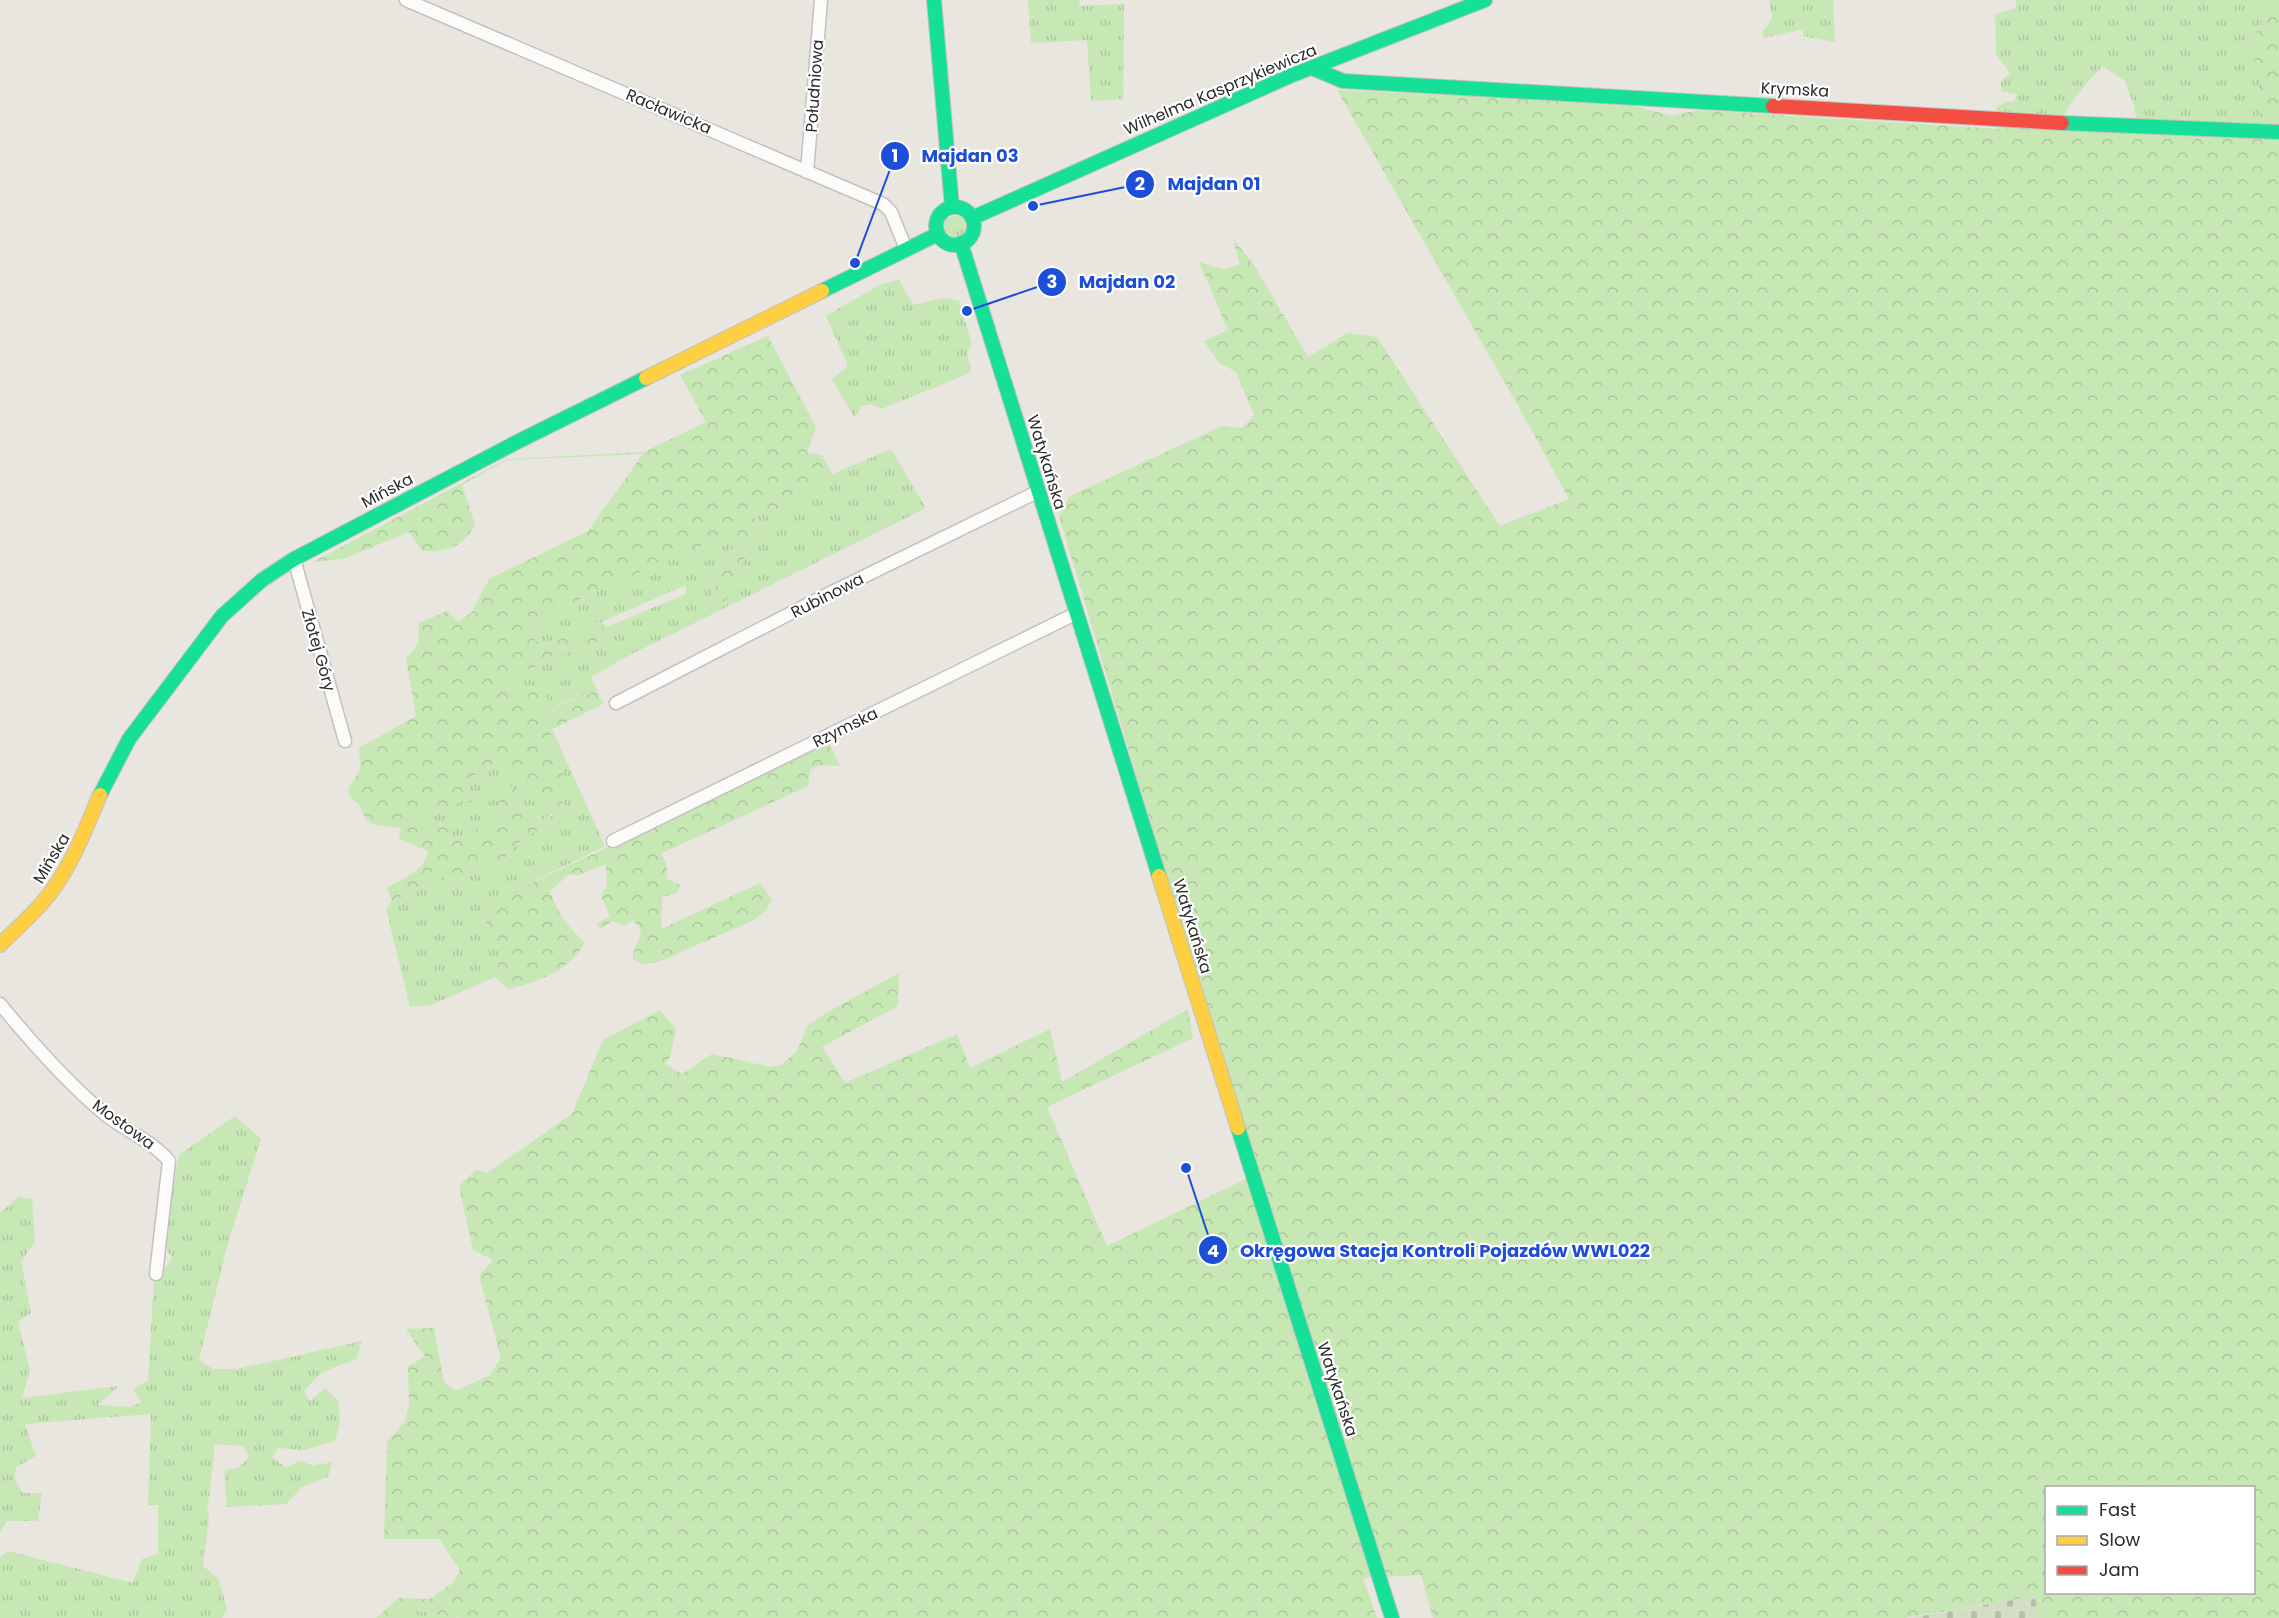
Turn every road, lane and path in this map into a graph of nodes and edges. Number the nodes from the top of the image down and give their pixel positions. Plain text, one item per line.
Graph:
1 (406, 0) edge
2 (821, 0) edge
3 (934, 0) edge
4 (1485, 0) edge
5 (1312, 68) junction
6 (2279, 132) edge
7 (807, 172) junction
8 (952, 207) junction
9 (972, 218) junction
10 (938, 234) junction
11 (961, 243) junction
12 (906, 249) junction
13 (1039, 491) junction
14 (294, 559) junction
15 (1077, 613) junction
16 (616, 703) dead end
17 (345, 741) dead end
18 (613, 841) dead end
19 (0, 945) edge
20 (0, 1004) edge
21 (156, 1274) dead end
22 (1392, 1618) edge

1 - 7 street, Racławicka
2 - 7 street, Południowa
3 - 8 street
4 - 5 street, Wilhelma Kasprzykiewicza
5 - 6 street, Krymska
5 - 9 street, Wilhelma Kasprzykiewicza
7 - 12 street, Racławicka
8 - 9 street
8 - 10 street
9 - 11 street
10 - 11 street
10 - 12 street, Mińska
11 - 13 street, Watykańska
12 - 14 street, Mińska
13 - 15 street, Watykańska
13 - 16 street, Rubinowa
14 - 17 street, Złotej Góry
14 - 19 street, Mińska
15 - 18 street, Rzymska
15 - 22 street, Watykańska
20 - 21 street, Mostowa

